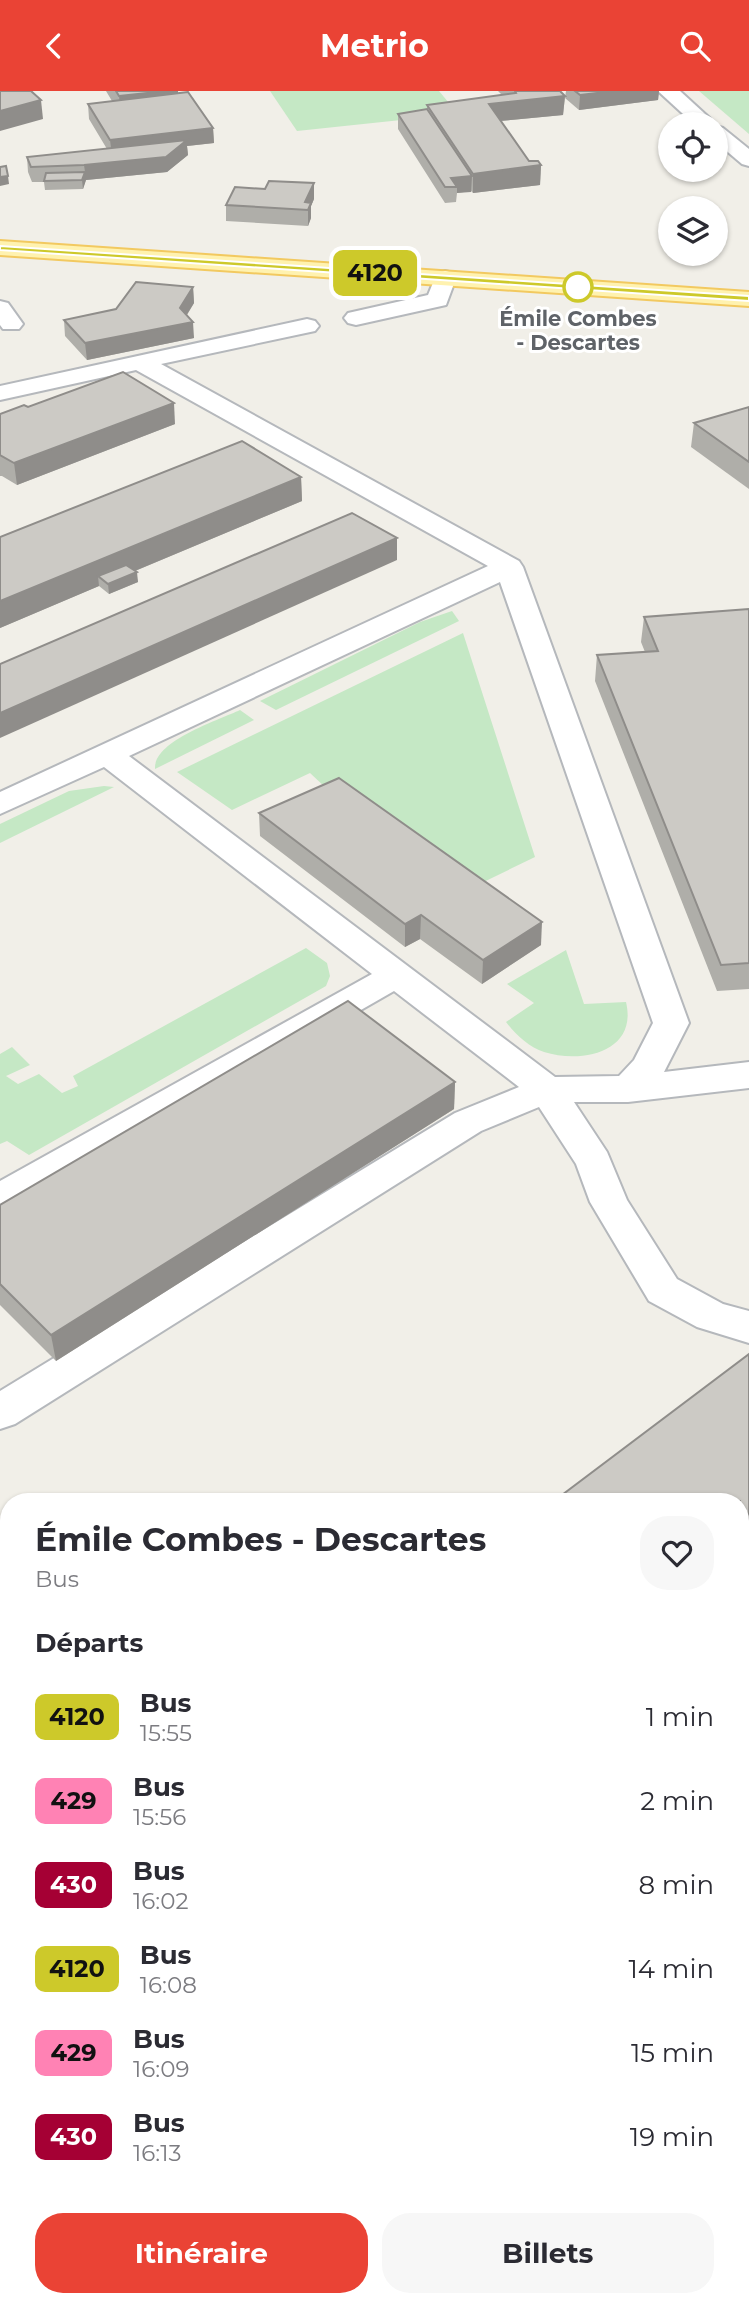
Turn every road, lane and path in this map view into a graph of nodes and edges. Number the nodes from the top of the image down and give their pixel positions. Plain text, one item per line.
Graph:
1 (668, 91) edge
2 (692, 112) edge
3 (728, 142) edge
4 (749, 160) edge
5 (0, 248) edge
6 (445, 278) junction
7 (749, 299) edge
8 (356, 318) dead end
9 (307, 326) dead end
10 (139, 362) junction
11 (0, 393) edge
12 (509, 567) junction
13 (107, 754) junction
14 (0, 804) edge
15 (396, 975) junction
16 (749, 1075) edge
17 (628, 1089) junction
18 (547, 1090) junction
19 (0, 1199) edge
20 (749, 1327) edge
21 (0, 1412) edge

1 - 2 street
3 - 4 street
5 - 6 main road
6 - 7 main road
6 - 8 street
9 - 10 street
10 - 11 street
10 - 12 street
12 - 13 street
12 - 17 street
13 - 14 street
13 - 15 street
15 - 18 street
15 - 19 street
16 - 17 street
17 - 18 street
18 - 20 street
18 - 21 street

